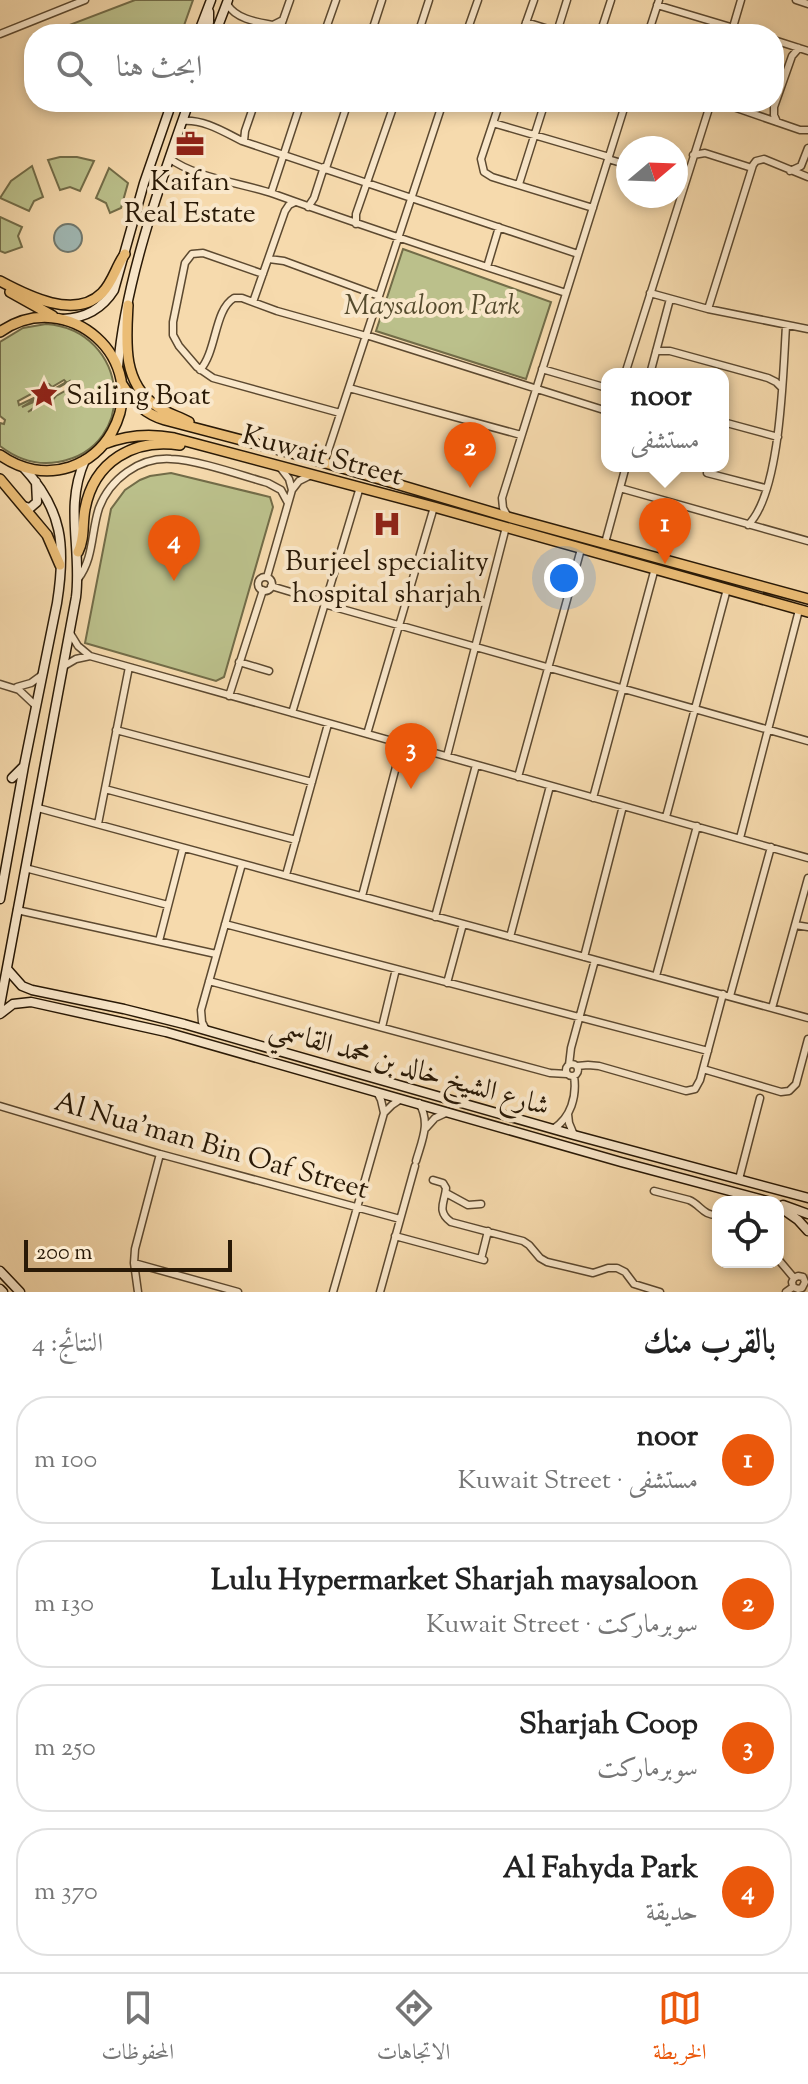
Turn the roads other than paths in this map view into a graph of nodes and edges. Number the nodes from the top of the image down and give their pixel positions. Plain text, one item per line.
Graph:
1 (85, 0) edge
2 (290, 0) edge
3 (336, 0) edge
4 (382, 0) edge
5 (429, 0) edge
6 (478, 0) edge
7 (534, 0) edge
8 (567, 0) edge
9 (611, 0) edge
10 (741, 0) edge
11 (796, 0) edge
12 (227, 2) edge
13 (658, 3) edge
14 (210, 4) edge
15 (808, 4) edge
16 (283, 20) junction
17 (526, 22) joint
18 (24, 24) edge
19 (25, 24) edge
20 (202, 24) edge
21 (208, 24) edge
22 (219, 24) edge
23 (269, 24) edge
24 (275, 24) edge
25 (282, 24) edge
26 (328, 24) edge
27 (374, 24) edge
28 (421, 24) edge
29 (470, 24) edge
30 (532, 24) edge
31 (563, 24) edge
32 (603, 24) edge
33 (651, 24) edge
34 (714, 24) edge
35 (734, 24) edge
36 (0, 34) edge
37 (784, 43) edge
38 (799, 48) junction
39 (808, 51) edge
40 (784, 79) edge
41 (169, 112) edge
42 (185, 112) edge
43 (252, 112) edge
44 (298, 112) edge
45 (345, 112) edge
46 (392, 112) edge
47 (440, 112) edge
48 (497, 112) edge
49 (542, 112) edge
50 (623, 112) edge
51 (708, 112) edge
52 (748, 112) edge
53 (774, 112) edge
54 (182, 121) junction
55 (777, 122) junction
56 (493, 123) junction
57 (808, 130) edge
58 (534, 135) junction
59 (244, 141) junction
60 (808, 148) edge
61 (284, 155) junction
62 (693, 155) junction
63 (169, 158) junction
64 (608, 158) junction
65 (616, 161) edge
66 (325, 168) junction
67 (752, 168) junction
68 (688, 171) edge
69 (790, 171) junction
70 (808, 177) edge
71 (368, 182) junction
72 (519, 184) junction
73 (271, 193) junction
74 (411, 196) junction
75 (295, 202) junction
76 (308, 207) junction
77 (593, 208) junction
78 (676, 208) edge
79 (356, 224) junction
80 (499, 227) junction
81 (398, 238) junction
82 (125, 254) junction
83 (578, 254) junction
84 (269, 259) junction
85 (487, 267) junction
86 (263, 274) junction
87 (0, 284) edge
88 (566, 293) junction
89 (650, 293) junction
90 (379, 296) junction
91 (670, 299) junction
92 (253, 302) junction
93 (128, 305) junction
94 (708, 309) junction
95 (59, 318) junction
96 (786, 326) junction
97 (808, 329) edge
98 (0, 332) edge
99 (366, 336) junction
100 (656, 351) junction
101 (712, 363) junction
102 (118, 367) junction
103 (627, 368) edge
104 (652, 368) edge
105 (711, 368) edge
106 (542, 369) junction
107 (200, 370) junction
108 (122, 384) junction
109 (601, 386) edge
110 (349, 388) junction
111 (536, 389) junction
112 (782, 389) junction
113 (601, 409) edge
114 (340, 413) junction
115 (729, 424) edge
116 (198, 429) junction
117 (521, 435) junction
118 (778, 437) junction
119 (196, 443) junction
120 (104, 444) junction
121 (295, 454) junction
122 (0, 455) edge
123 (85, 460) junction
124 (264, 461) junction
125 (324, 463) junction
126 (278, 465) junction
127 (23, 467) junction
128 (624, 472) edge
129 (707, 473) dead end
130 (313, 475) junction
131 (0, 479) edge
132 (36, 482) junction
133 (360, 487) junction
134 (620, 488) junction
135 (765, 488) junction
136 (292, 490) junction
137 (502, 498) junction
138 (288, 503) junction
139 (23, 506) junction
140 (434, 507) junction
141 (486, 510) junction
142 (507, 522) junction
143 (748, 525) junction
144 (566, 533) junction
145 (539, 537) junction
146 (808, 541) edge
147 (605, 543) junction
148 (581, 549) junction
149 (78, 552) junction
150 (60, 565) junction
151 (655, 568) junction
152 (267, 577) junction
153 (78, 579) junction
154 (271, 586) junction
155 (727, 589) junction
156 (263, 590) junction
157 (808, 599) edge
158 (324, 603) junction
159 (804, 611) edge
160 (399, 624) junction
161 (70, 633) junction
162 (474, 645) junction
163 (90, 656) junction
164 (239, 662) junction
165 (64, 666) junction
166 (548, 666) junction
167 (129, 667) junction
168 (269, 671) dead end
169 (42, 675) junction
170 (0, 684) edge
171 (14, 687) junction
172 (622, 687) junction
173 (229, 696) junction
174 (36, 706) junction
175 (695, 709) junction
176 (292, 713) junction
177 (328, 724) junction
178 (768, 729) junction
179 (116, 730) junction
180 (367, 734) junction
181 (808, 741) edge
182 (402, 744) junction
183 (447, 756) junction
184 (476, 765) junction
185 (24, 766) junction
186 (518, 777) junction
187 (12, 778) dead end
188 (312, 782) junction
189 (550, 786) junction
190 (105, 789) junction
191 (593, 798) junction
192 (623, 806) junction
193 (38, 808) junction
194 (666, 817) junction
195 (98, 824) junction
196 (697, 826) junction
197 (740, 838) junction
198 (296, 840) junction
199 (771, 847) junction
200 (183, 848) junction
201 (808, 858) edge
202 (242, 864) junction
203 (25, 868) junction
204 (286, 875) junction
205 (808, 878) edge
206 (362, 896) junction
207 (0, 899) edge
208 (168, 905) junction
209 (17, 910) junction
210 (435, 917) junction
211 (225, 924) junction
212 (463, 924) junction
213 (795, 925) junction
214 (808, 927) edge
215 (510, 937) junction
216 (159, 941) junction
217 (216, 954) junction
218 (584, 957) junction
219 (595, 960) junction
220 (7, 969) junction
221 (396, 969) junction
222 (656, 976) junction
223 (209, 981) junction
224 (447, 983) junction
225 (726, 995) junction
226 (0, 1005) edge
227 (104, 1005) junction
228 (772, 1008) junction
229 (201, 1010) junction
230 (81, 1012) junction
231 (0, 1014) edge
232 (580, 1018) junction
233 (808, 1018) edge
234 (184, 1024) junction
235 (382, 1027) junction
236 (207, 1032) junction
237 (808, 1039) edge
238 (708, 1051) junction
239 (573, 1066) junction
240 (703, 1069) junction
241 (571, 1075) junction
242 (377, 1092) junction
243 (760, 1098) dead end
244 (401, 1099) junction
245 (419, 1103) junction
246 (0, 1106) edge
247 (12, 1110) junction
248 (0, 1112) edge
249 (448, 1112) junction
250 (384, 1113) junction
251 (568, 1114) junction
252 (426, 1128) junction
253 (553, 1129) junction
254 (574, 1135) junction
255 (160, 1154) junction
256 (647, 1155) junction
257 (621, 1162) junction
258 (413, 1175) junction
259 (424, 1178) dead end
260 (739, 1179) junction
261 (433, 1180) dead end
262 (654, 1191) dead end
263 (808, 1191) edge
264 (446, 1193) junction
265 (790, 1193) junction
266 (748, 1196) edge
267 (808, 1198) edge
268 (481, 1204) dead end
269 (356, 1207) junction
270 (784, 1207) edge
271 (784, 1209) edge
272 (441, 1210) junction
273 (432, 1212) dead end
274 (712, 1214) edge
275 (808, 1214) edge
276 (400, 1219) junction
277 (808, 1230) edge
278 (488, 1231) junction
279 (395, 1236) junction
280 (134, 1263) junction
281 (784, 1266) edge
282 (0, 1271) edge
283 (794, 1278) junction
284 (806, 1278) edge
285 (205, 1282) junction
286 (793, 1287) junction
287 (803, 1290) edge
288 (20, 1292) edge
289 (138, 1292) edge
290 (210, 1292) edge
291 (238, 1292) edge
292 (333, 1292) edge
293 (380, 1292) edge
294 (660, 1292) edge
295 (786, 1292) edge

1 - 19 street
2 - 16 street
3 - 26 street
4 - 27 street
5 - 28 street
6 - 29 street
7 - 17 street
8 - 31 street
9 - 32 street
10 - 35 street
11 - 15 street
12 - 22 street
12 - 23 street
13 - 33 street
13 - 34 street
14 - 20 street
14 - 21 street
16 - 24 street
16 - 25 street
17 - 30 street
18 - 36 street
37 - 38 street
38 - 39 street
38 - 40 street
41 - 82 street
42 - 54 street
43 - 59 street
44 - 61 street
45 - 66 street
46 - 71 street
47 - 74 street
48 - 56 street
49 - 58 street
50 - 64 street
51 - 62 street
52 - 55 street
53 - 55 street
54 - 59 street
54 - 63 street
55 - 57 street
56 - 58 street
56 - 72 street
58 - 64 street
58 - 72 street
59 - 61 street
60 - 69 street
61 - 66 street
61 - 73 street
62 - 67 street
62 - 68 street
63 - 73 street
63 - 93 street
64 - 65 street
64 - 77 street
66 - 71 street
66 - 76 street
67 - 69 street
67 - 94 street
69 - 70 street
71 - 74 street
71 - 79 street
72 - 77 street
73 - 75 street
74 - 80 street
74 - 81 street
75 - 76 street
75 - 84 street
76 - 79 street
77 - 83 street
78 - 89 street
79 - 81 street
80 - 83 street
80 - 85 street
81 - 85 street
81 - 90 street
82 - 87 main road
82 - 95 street
83 - 88 street
84 - 86 street
84 - 90 street
85 - 88 street
86 - 92 street
86 - 107 street
87 - 95 main road
88 - 106 street
89 - 91 street
89 - 103 street
90 - 99 street
91 - 94 street
91 - 100 street
92 - 99 street
92 - 107 street
93 - 102 street
93 - 116 main road
94 - 96 street
95 - 98 main road
95 - 102 main road
96 - 97 street
96 - 112 street
99 - 110 street
99 - 111 street
100 - 101 street
100 - 104 street
101 - 105 street
101 - 112 street
102 - 108 main road
106 - 109 street
106 - 111 street
107 - 114 street
108 - 116 main road, Kuwait Street
108 - 120 main road
110 - 114 street
110 - 117 street
111 - 113 street
111 - 117 street
112 - 118 street
114 - 125 street
115 - 118 street
116 - 121 main road, Kuwait Street
117 - 137 street
118 - 135 street
119 - 120 main road, Kuwait Street
119 - 124 main road, Kuwait Street
119 - 149 main road
120 - 123 main road
121 - 124 main road
121 - 125 main road, Kuwait Street
122 - 127 main road
123 - 127 main road
123 - 149 street
124 - 126 main road, Kuwait Street
125 - 141 main road, Kuwait Street
126 - 130 main road, Kuwait Street
126 - 136 street
127 - 132 street
128 - 134 street
129 - 135 street
130 - 133 main road, Kuwait Street
130 - 136 street
131 - 139 main road
132 - 139 street
132 - 150 street
133 - 140 main road, Kuwait Street
133 - 158 street
134 - 143 street
134 - 147 street
135 - 143 street
136 - 138 street
137 - 141 street
137 - 142 street
138 - 152 street
138 - 153 street
139 - 150 main road
140 - 142 main road, Kuwait Street
140 - 160 street
141 - 142 main road, Kuwait Street
142 - 144 main road, Kuwait Street
142 - 145 main road, Kuwait Street
142 - 162 street
143 - 146 street
144 - 145 main road
144 - 147 main road, Kuwait Street
145 - 148 main road, Kuwait Street
147 - 157 main road, Kuwait Street
148 - 151 main road, Kuwait Street
148 - 166 street
149 - 153 street
150 - 169 street
151 - 155 main road, Kuwait Street
151 - 172 street
152 - 154 street
152 - 156 street
153 - 161 street
154 - 156 street
154 - 158 street
155 - 159 main road, Kuwait Street
155 - 175 street
156 - 164 street
158 - 160 street
158 - 176 street
159 - 178 street
160 - 162 street
160 - 180 street
161 - 163 street
161 - 165 street
162 - 166 street
162 - 183 street
163 - 165 street
163 - 167 street
164 - 168 street
164 - 173 street
165 - 193 street
166 - 172 street
166 - 186 street
167 - 173 street
167 - 179 street
169 - 171 street
169 - 174 street
170 - 171 street
171 - 174 street
172 - 175 street
172 - 191 street
173 - 176 street
174 - 185 street
175 - 178 street
175 - 194 street
176 - 177 street
177 - 180 street
177 - 188 street
178 - 181 street
178 - 197 street
179 - 188 street
179 - 190 street
180 - 182 street
182 - 183 street
182 - 206 street
183 - 184 street
184 - 186 street
184 - 210 street
185 - 187 street
185 - 207 street
186 - 189 street
188 - 198 street
189 - 191 street
189 - 215 street
190 - 195 street
190 - 198 street
191 - 192 street
192 - 194 street
192 - 218 street
193 - 195 street
193 - 203 street
194 - 196 street
195 - 200 street
196 - 197 street
196 - 222 street
197 - 199 street
198 - 204 street
199 - 201 street
199 - 225 street
200 - 202 street
200 - 208 street
202 - 204 street
202 - 211 street
203 - 208 street
203 - 209 street
204 - 206 street
205 - 213 street
206 - 210 street
208 - 216 street
209 - 216 street
209 - 220 street
210 - 212 street
211 - 217 street
211 - 221 street
212 - 215 street
212 - 224 street
213 - 214 street
213 - 228 street
215 - 218 street
216 - 217 street
217 - 223 street
218 - 219 street
219 - 222 street
219 - 232 street
220 - 226 street
220 - 227 street, شارع الشيخ خالد بن محمد القاسمي
221 - 224 street
221 - 235 street
222 - 225 street
223 - 229 street
223 - 235 street
224 - 232 street
225 - 228 street
225 - 238 street
227 - 230 street
227 - 234 street, شارع الشيخ خالد بن محمد القاسمي
228 - 233 street
229 - 234 street
229 - 236 street
230 - 231 street, شارع الشيخ خالد بن محمد القاسمي
230 - 242 street, شارع الشيخ خالد بن محمد القاسمي
232 - 238 street
232 - 239 street
234 - 236 street, شارع الشيخ خالد بن محمد القاسمي
235 - 241 street
236 - 253 street, شارع الشيخ خالد بن محمد القاسمي
237 - 240 street
238 - 240 street
239 - 240 street
239 - 241 street
241 - 251 street
242 - 244 street, شارع الشيخ خالد بن محمد القاسمي
242 - 250 street
243 - 260 street
244 - 245 street, شارع الشيخ خالد بن محمد القاسمي
244 - 250 street
245 - 249 street, شارع الشيخ خالد بن محمد القاسمي
245 - 252 street
246 - 247 street, Al Nua'man Bin Oaf Street
247 - 248 street, Al Nua'man Bin Oaf Street
247 - 255 street, Al Nua'man Bin Oaf Street
249 - 252 street
249 - 257 street, شارع الشيخ خالد بن محمد القاسمي
250 - 269 street
251 - 253 street
251 - 254 street
252 - 258 street
253 - 254 street, شارع الشيخ خالد بن محمد القاسمي
254 - 256 street, شارع الشيخ خالد بن محمد القاسمي
255 - 269 street, Al Nua'man Bin Oaf Street
255 - 280 street
256 - 257 street
256 - 260 street, شارع الشيخ خالد بن محمد القاسمي
257 - 266 street, شارع الشيخ خالد بن محمد القاسمي
258 - 259 street
258 - 276 street
260 - 265 street, شارع الشيخ خالد بن محمد القاسمي
261 - 264 street
262 - 274 street
263 - 265 street
264 - 268 street
264 - 272 street
265 - 267 street, شارع الشيخ خالد بن محمد القاسمي
269 - 276 street, Al Nua'man Bin Oaf Street
269 - 292 street
270 - 275 street
271 - 277 street
272 - 273 street
272 - 278 street
276 - 279 street
278 - 279 street
278 - 294 street
279 - 293 street
280 - 285 street
280 - 289 street
281 - 283 street
282 - 288 street
283 - 284 street
283 - 286 street
284 - 287 street
285 - 290 street
285 - 291 street
286 - 287 street
286 - 295 street

